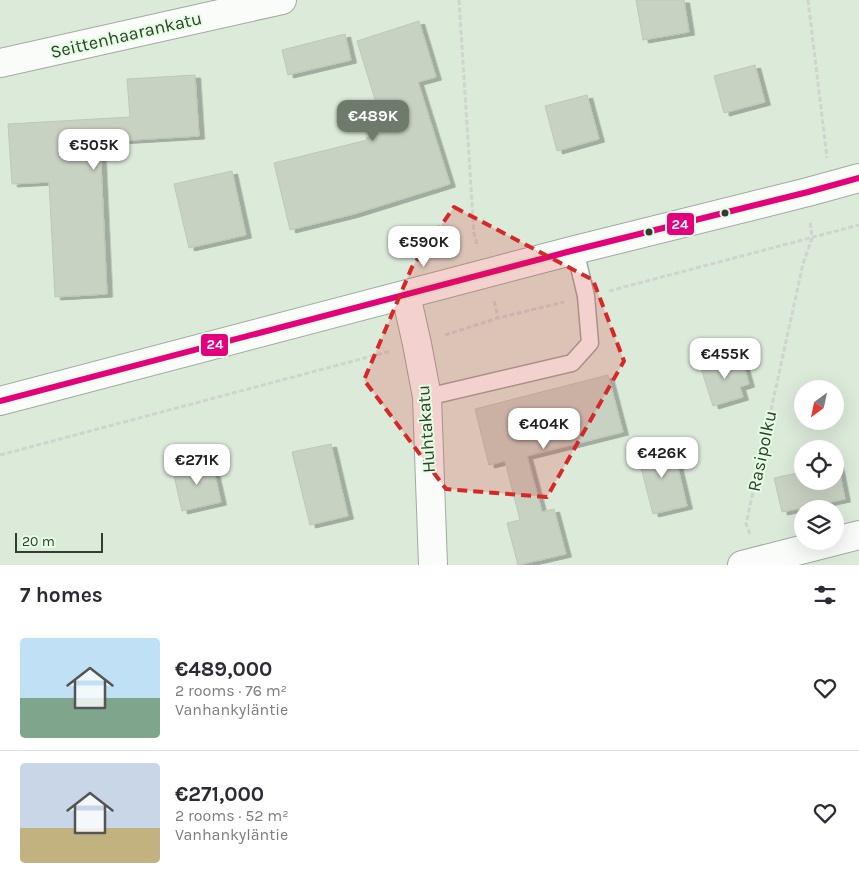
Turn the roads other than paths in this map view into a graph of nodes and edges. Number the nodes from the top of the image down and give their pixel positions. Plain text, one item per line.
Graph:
1 (282, 0) edge
2 (0, 63) edge
3 (859, 178) edge
4 (576, 250) junction
5 (406, 295) junction
6 (427, 397) junction
7 (0, 401) edge
8 (859, 535) edge
9 (750, 563) edge
10 (433, 565) edge

1 - 2 street, Seittenhaarankatu
3 - 4 street
4 - 5 street
4 - 6 lane
5 - 6 street, Huhtakatu
5 - 7 street
6 - 10 street, Huhtakatu
8 - 9 street

